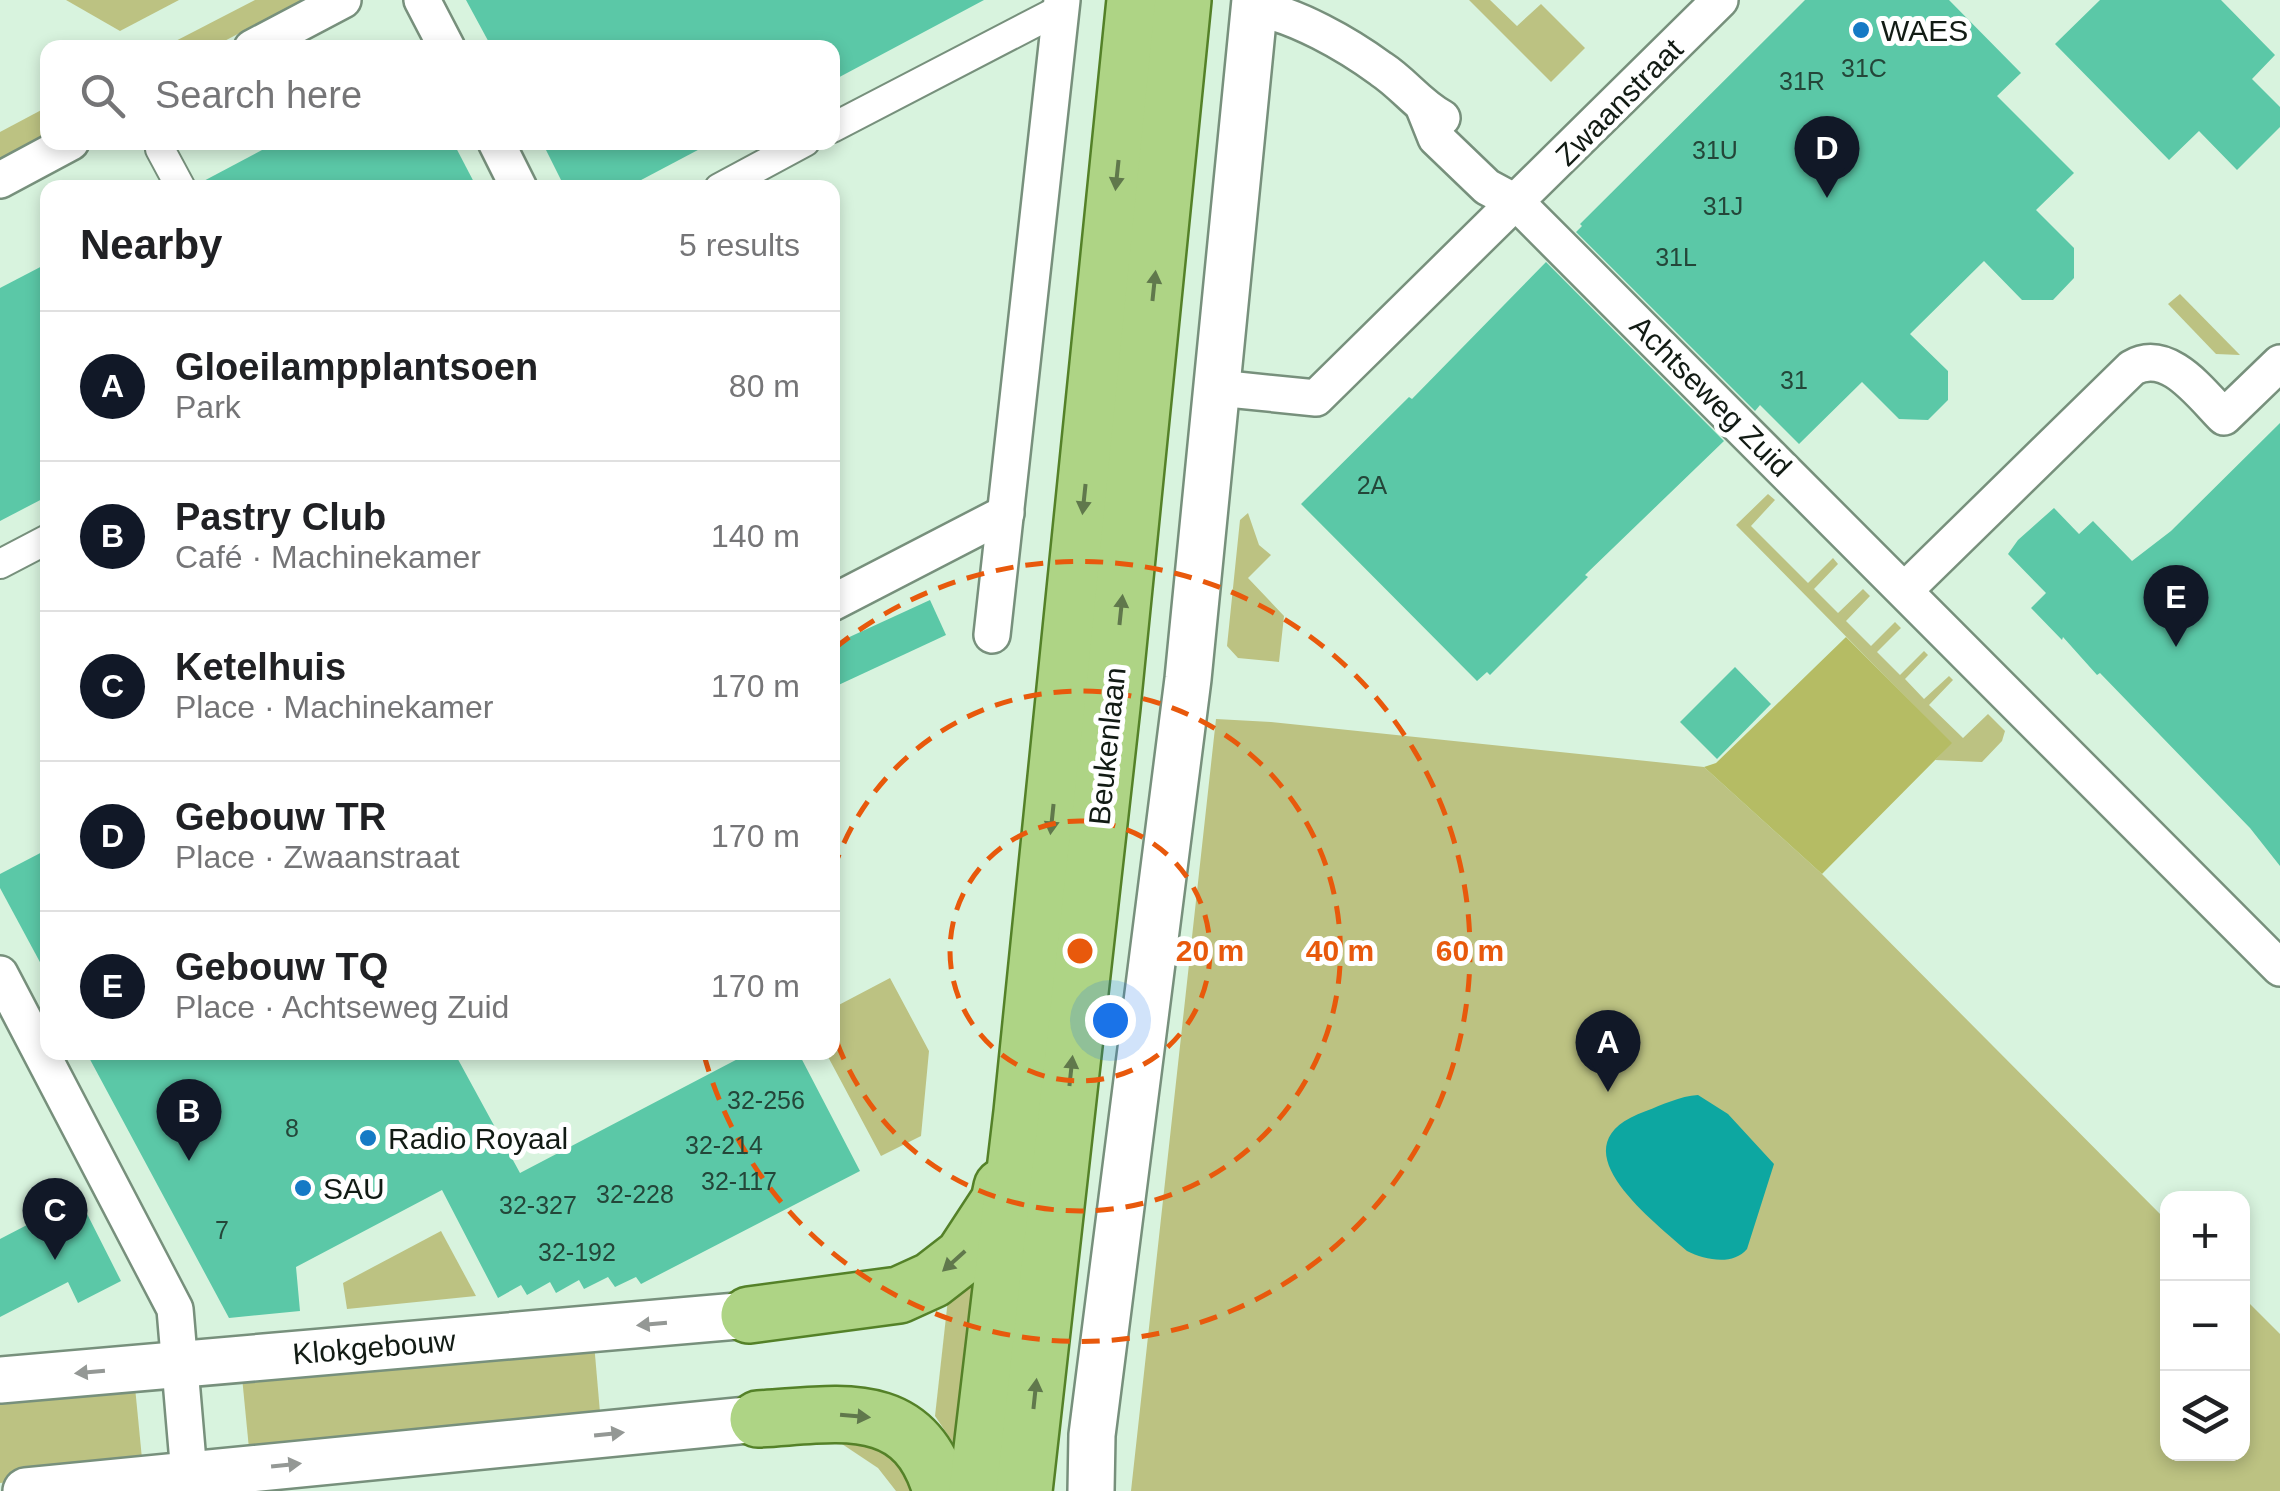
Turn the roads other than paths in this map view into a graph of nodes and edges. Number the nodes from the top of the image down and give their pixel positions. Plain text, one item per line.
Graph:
1 (343, 0) edge
2 (422, 0) edge
3 (1135, 0) edge
4 (1183, 0) edge
5 (1720, 0) edge
6 (1062, 4) edge
7 (1255, 4) edge
8 (267, 40) edge
9 (442, 40) edge
10 (1150, 81) junction
11 (840, 124) edge
12 (56, 150) edge
13 (161, 150) edge
14 (500, 150) edge
15 (789, 150) edge
16 (0, 180) edge
17 (177, 180) edge
18 (515, 180) edge
19 (735, 180) edge
20 (1517, 203) junction
21 (2280, 363) edge
22 (1218, 388) junction
23 (1006, 512) junction
24 (40, 543) edge
25 (0, 564) edge
26 (1905, 590) junction
27 (840, 598) edge
28 (992, 635) dead end
29 (2280, 968) edge
30 (0, 974) edge
31 (40, 1051) edge
32 (45, 1060) edge
33 (1022, 1112) junction
34 (749, 1315) joint
35 (180, 1363) junction
36 (0, 1380) edge
37 (758, 1419) joint
38 (189, 1474) junction
39 (26, 1491) edge
40 (942, 1491) edge
41 (977, 1491) edge
42 (1024, 1491) edge
43 (1091, 1491) edge

1 - 8 street
2 - 9 street
3 - 10 main road, Beukenlaan
4 - 10 main road, Beukenlaan
5 - 20 street, Zwaanstraat
6 - 11 street
6 - 23 street
7 - 20 street, Achtseweg Zuid
7 - 22 street
10 -> 33 main road, Beukenlaan
42 -> 10 main road, Beukenlaan
12 - 16 street
13 - 17 street
14 - 18 street
15 - 19 street
20 - 22 street
20 - 26 street, Achtseweg Zuid
21 - 26 street
22 - 43 street
23 - 27 street
23 - 28 street
24 - 25 street
26 - 29 street, Achtseweg Zuid
30 - 31 street
32 - 35 street
33 -> 34 main road
33 - 41 main road, Beukenlaan
34 -> 35 street, Klokgebouw
35 -> 36 street, Klokgebouw
35 - 38 street
38 -> 37 street
37 -> 40 main road
38 - 39 street

